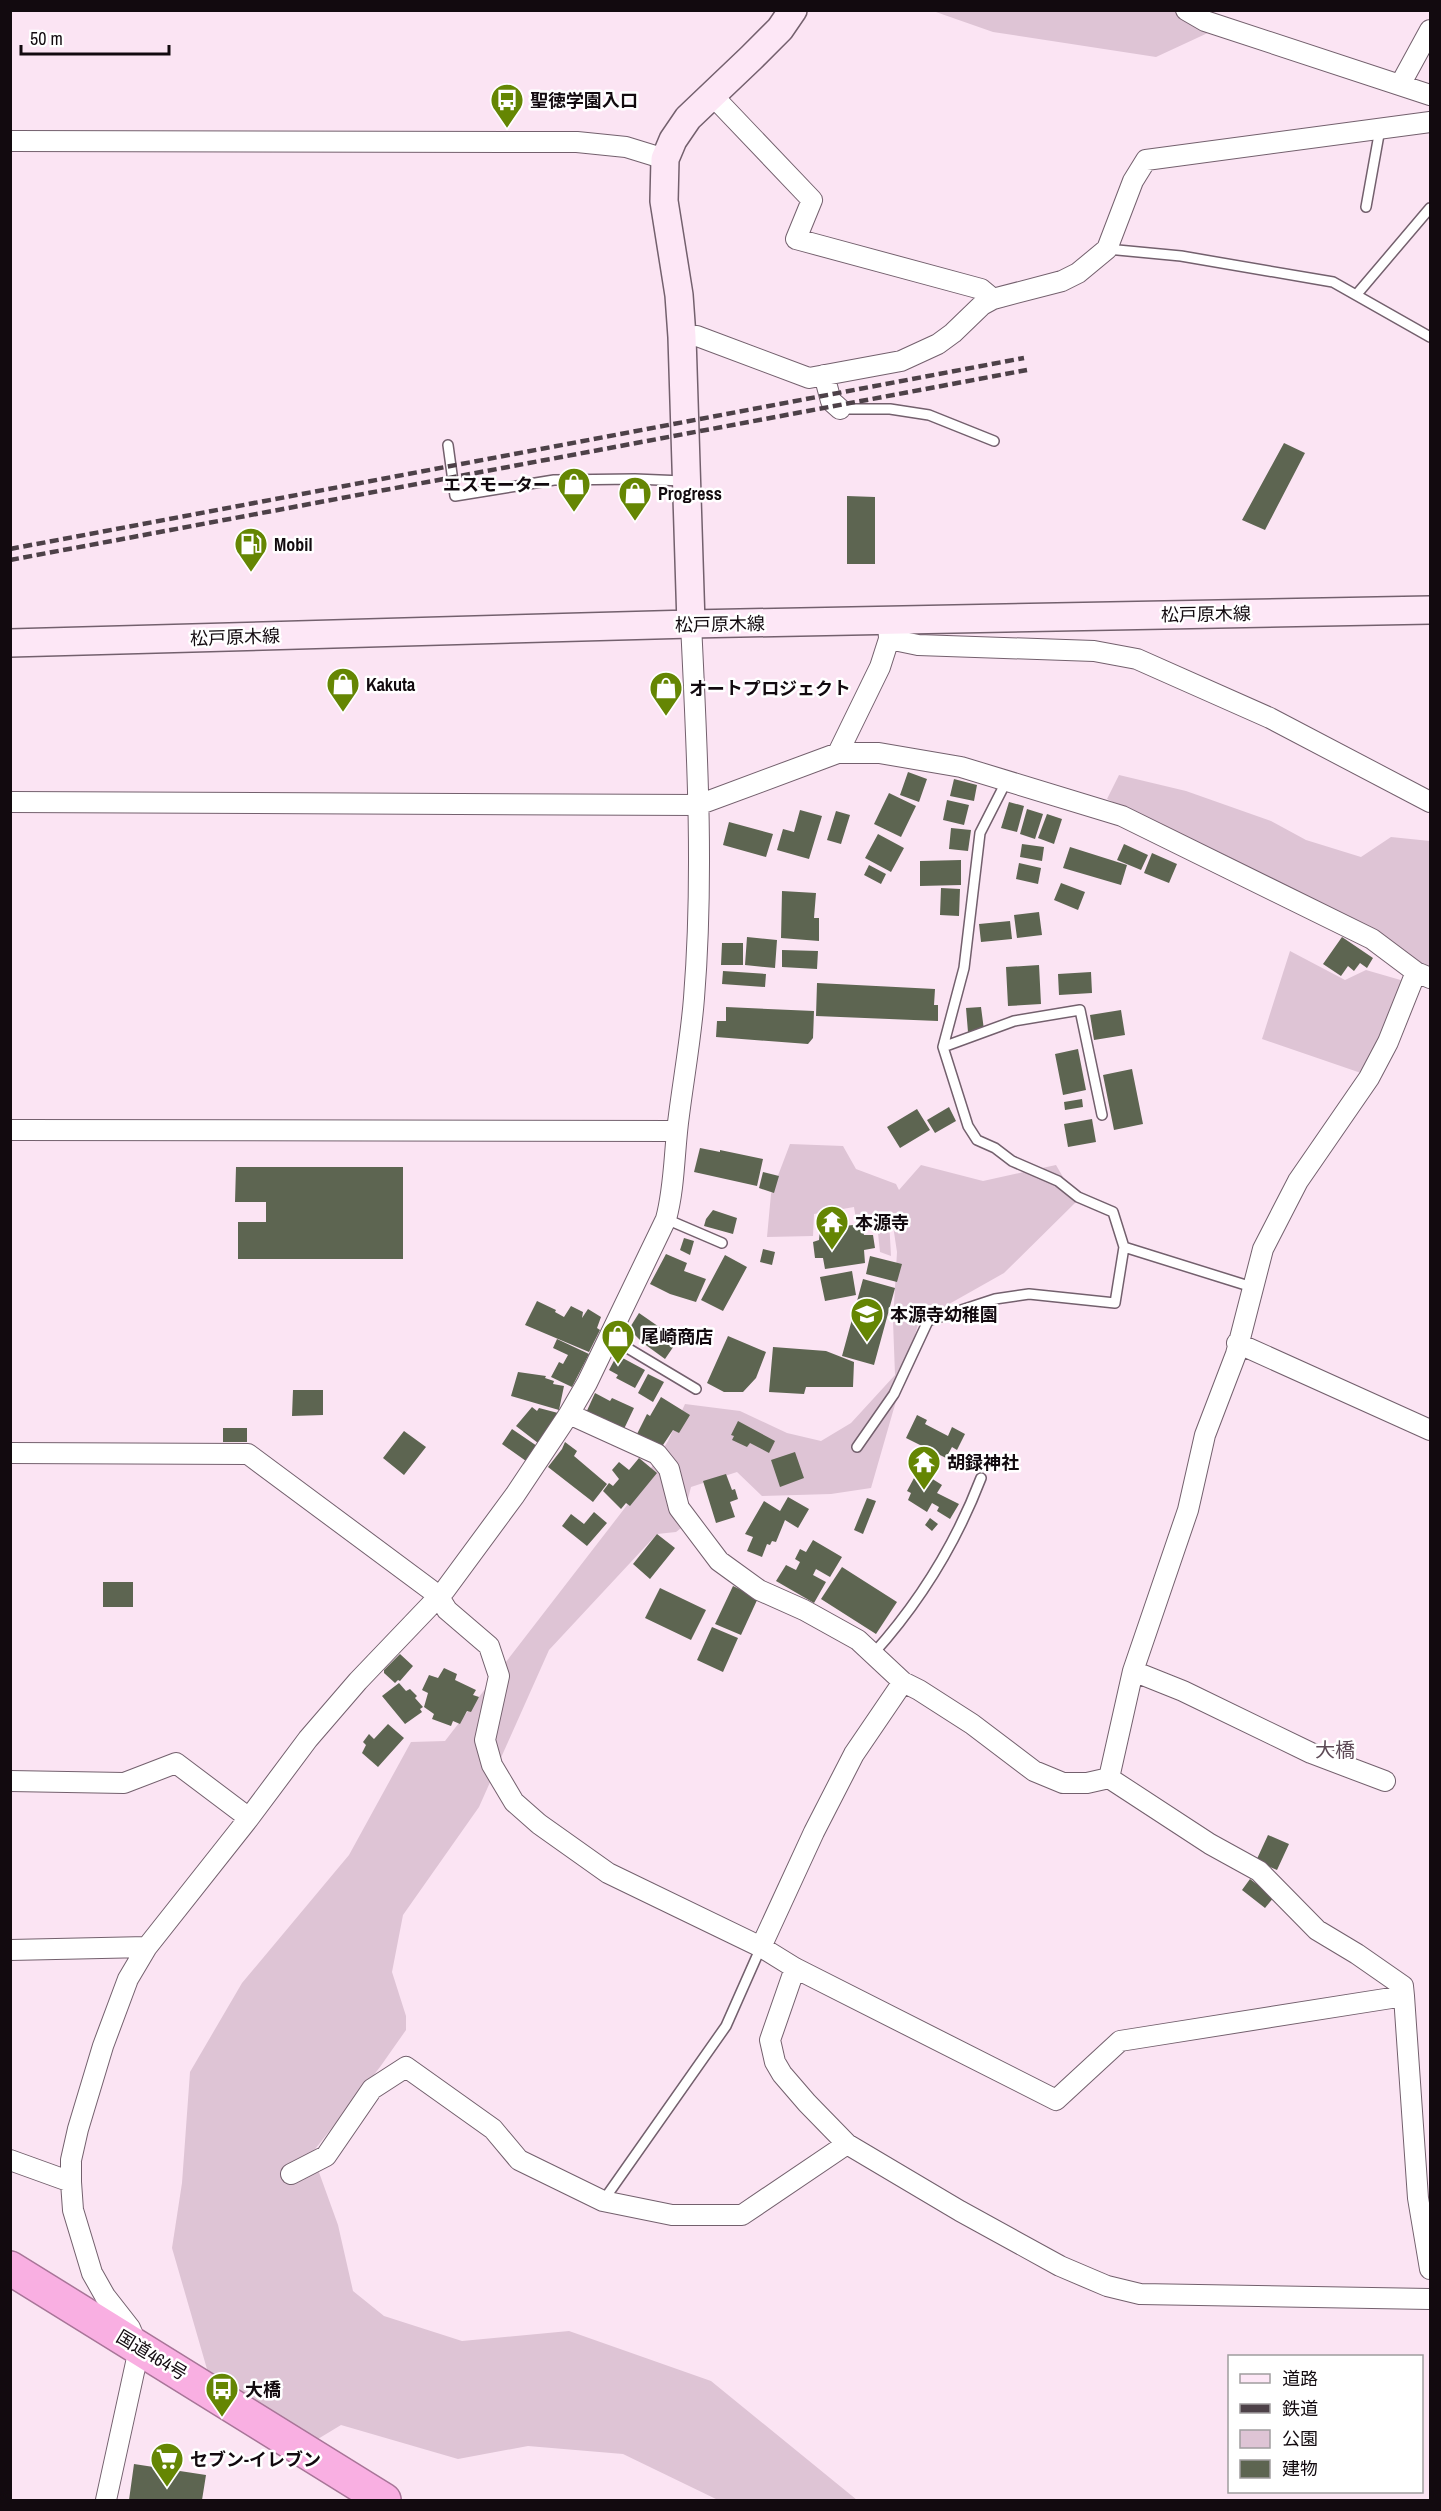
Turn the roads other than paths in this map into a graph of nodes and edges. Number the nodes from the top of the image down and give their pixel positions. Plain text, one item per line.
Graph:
1 (794, 10) edge
2 (1186, 10) edge
3 (1208, 16) edge
4 (1431, 30) edge
5 (1400, 85) junction
6 (1431, 94) edge
7 (712, 95) junction
8 (1431, 122) edge
9 (1380, 129) junction
10 (10, 141) edge
11 (665, 159) junction
12 (1366, 207) dead end
13 (1431, 208) edge
14 (1107, 249) junction
15 (1357, 294) junction
16 (993, 299) junction
17 (682, 337) junction
18 (1431, 337) edge
19 (824, 375) junction
20 (840, 409) joint
21 (994, 441) dead end
22 (448, 445) dead end
23 (686, 481) junction
24 (1431, 610) edge
25 (691, 624) junction
26 (889, 630) junction
27 (10, 643) edge
28 (838, 753) junction
29 (1005, 783) junction
30 (10, 802) edge
31 (1431, 802) edge
32 (698, 805) junction
33 (1423, 975) edge
34 (943, 1047) junction
35 (1102, 1115) dead end
36 (10, 1130) edge
37 (676, 1131) junction
38 (666, 1220) junction
39 (722, 1243) dead end
40 (1124, 1247) junction
41 (1252, 1287) junction
42 (609, 1337) junction
43 (1237, 1343) junction
44 (696, 1389) dead end
45 (569, 1414) junction
46 (1431, 1430) edge
47 (857, 1447) dead end
48 (10, 1454) edge
49 (981, 1478) dead end
50 (439, 1597) junction
51 (873, 1654) junction
52 (1133, 1671) junction
53 (903, 1682) junction
54 (1109, 1778) junction
55 (10, 1781) edge
56 (1385, 1781) dead end
57 (249, 1818) junction
58 (147, 1947) junction
59 (760, 1947) junction
60 (10, 1950) edge
61 (795, 1968) junction
62 (1404, 1996) junction
63 (847, 2144) junction
64 (10, 2160) edge
65 (291, 2174) dead end
66 (71, 2182) junction
67 (603, 2201) junction
68 (10, 2268) edge
69 (1431, 2269) edge
70 (1431, 2300) edge
71 (139, 2349) junction
72 (106, 2500) edge
73 (384, 2500) edge

1 - 7 main road
2 - 3 street
3 - 5 street
4 - 5 street
5 - 6 street
7 - 11 main road
7 - 16 street
8 - 9 street
9 - 12 lane
9 - 14 street
10 - 11 street
11 - 17 main road
13 - 15 lane
14 - 15 lane
14 - 16 street
15 - 18 lane
16 - 19 street
17 - 19 street
17 - 23 main road
19 - 20 street
20 - 21 lane
22 - 23 lane
23 - 25 main road
24 - 26 main road, 松戸原木線
25 - 26 main road, 松戸原木線
25 - 27 main road, 松戸原木線
25 - 32 street
26 - 28 street
26 - 31 street
28 - 29 street
28 - 32 street
29 - 33 street
29 - 34 lane
30 - 32 street
32 - 37 street
33 - 41 street
34 - 35 lane
34 - 40 lane
36 - 37 street
37 - 38 street
38 - 39 lane
38 - 42 street
40 - 41 lane
40 - 47 lane
41 - 43 street
42 - 44 lane
42 - 45 street
43 - 46 street
43 - 52 street
45 - 50 street
45 - 51 street
48 - 50 street
49 - 51 lane
50 - 57 street
50 - 59 street
51 - 53 street
52 - 54 street
52 - 56 street
53 - 54 street
53 - 59 street
54 - 62 street
55 - 57 street
57 - 58 street
58 - 60 street
58 - 66 street
59 - 61 street
59 - 67 lane
61 - 62 street
61 - 63 street
62 - 69 street
63 - 67 street
63 - 70 street
64 - 66 street
65 - 67 street
66 - 71 street
68 - 71 highway, 国道464号
71 - 72 street
71 - 73 highway, 国道464号

